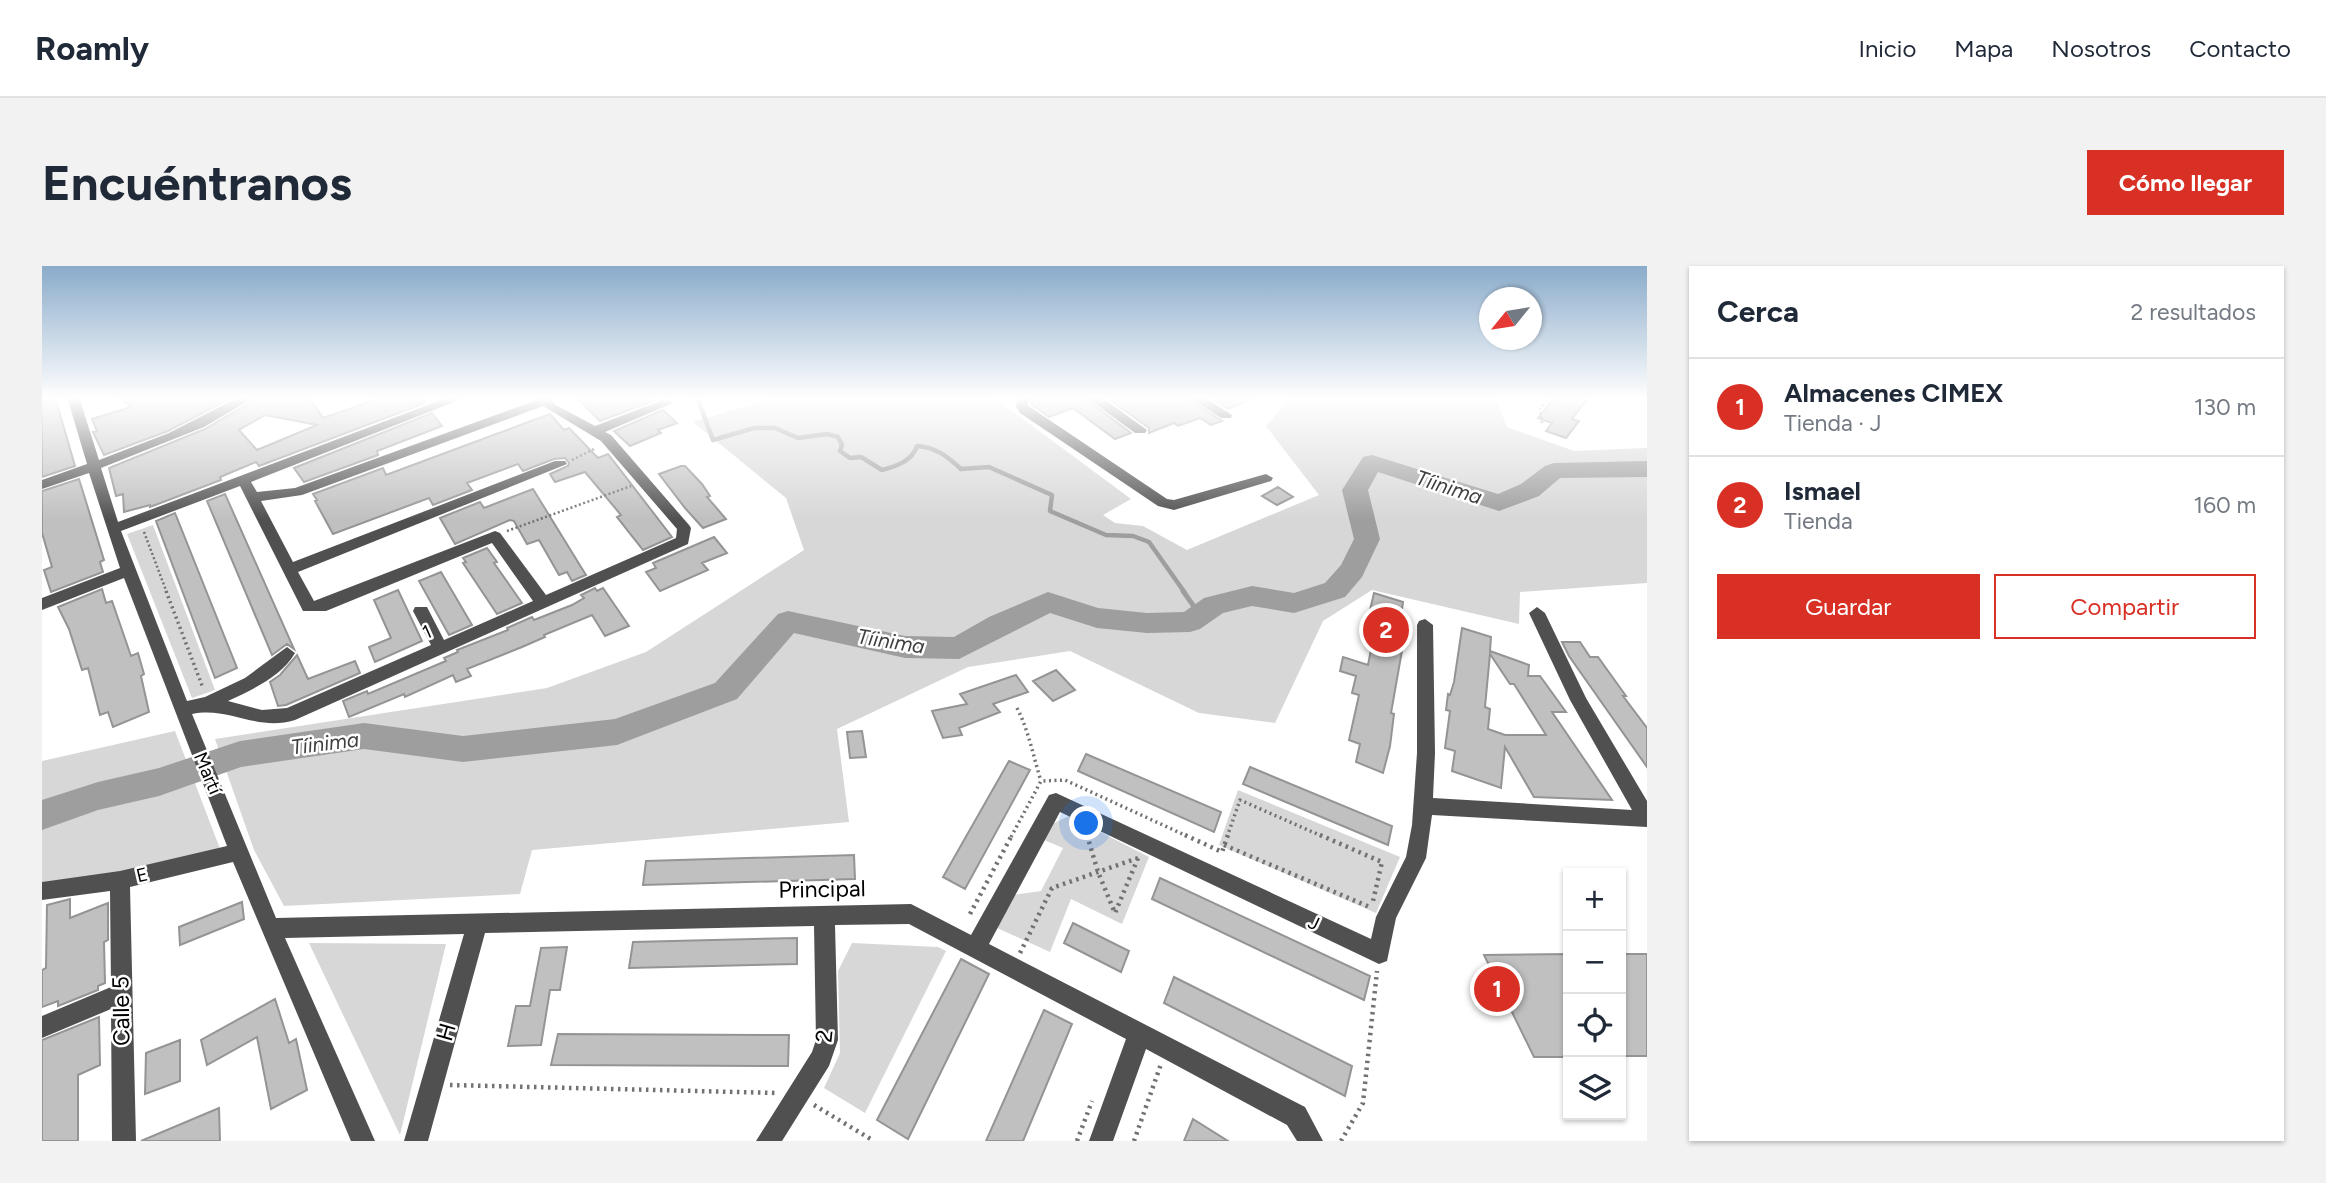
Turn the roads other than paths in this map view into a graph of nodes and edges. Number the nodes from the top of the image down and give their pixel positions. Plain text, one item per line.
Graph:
1 (86, 438) edge
2 (169, 438) edge
3 (356, 438) edge
4 (440, 438) edge
5 (604, 438) edge
6 (1066, 438) edge
7 (560, 464) road end
8 (95, 466) junction
9 (1266, 478) dead end
10 (244, 481) junction
11 (42, 485) edge
12 (253, 497) junction
13 (113, 529) junction
14 (290, 569) junction
15 (129, 570) junction
16 (543, 603) junction
17 (42, 604) edge
18 (421, 611) dead end
19 (1537, 613) dead end
20 (1425, 625) dead end
21 (441, 649) junction
22 (287, 653) dead end
23 (209, 703) junction
24 (184, 717) junction
25 (1423, 806) junction
26 (1647, 819) edge
27 (240, 852) junction
28 (120, 880) junction
29 (42, 891) edge
30 (824, 915) junction
31 (477, 923) junction
32 (270, 928) junction
33 (976, 947) junction
34 (120, 994) junction
35 (42, 1027) edge
36 (1140, 1033) junction
37 (124, 1141) edge
38 (363, 1141) edge
39 (416, 1141) edge
40 (768, 1141) edge
41 (1101, 1141) edge
42 (1311, 1141) edge

1 - 8 street, Martí
2 - 8 street
3 - 10 street
4 - 12 street
5 - 16 street, 1
6 - 9 street
7 - 14 street
8 - 11 street
8 - 13 street, Martí
10 - 12 street
10 - 13 street
12 - 14 street
13 - 15 street, Martí
14 - 16 street
15 - 17 street
15 - 24 street, Martí
16 - 21 street, 1
18 - 21 street
19 - 26 street
20 - 25 street
21 - 23 street, 1
22 - 23 street
23 - 24 street, 1
24 - 27 street, Martí
25 - 26 street
25 - 33 street, J
27 - 28 street, E
27 - 32 street, Martí
28 - 29 street, E
28 - 34 street, Calle 5
30 - 31 street, Principal
30 - 33 street, Principal
30 - 40 street, 2
31 - 32 street, Principal
31 - 39 street, H
32 - 38 street, Martí
33 - 36 street, Principal
34 - 35 street
34 - 37 street, Calle 5
36 - 41 street
36 - 42 street, Principal

